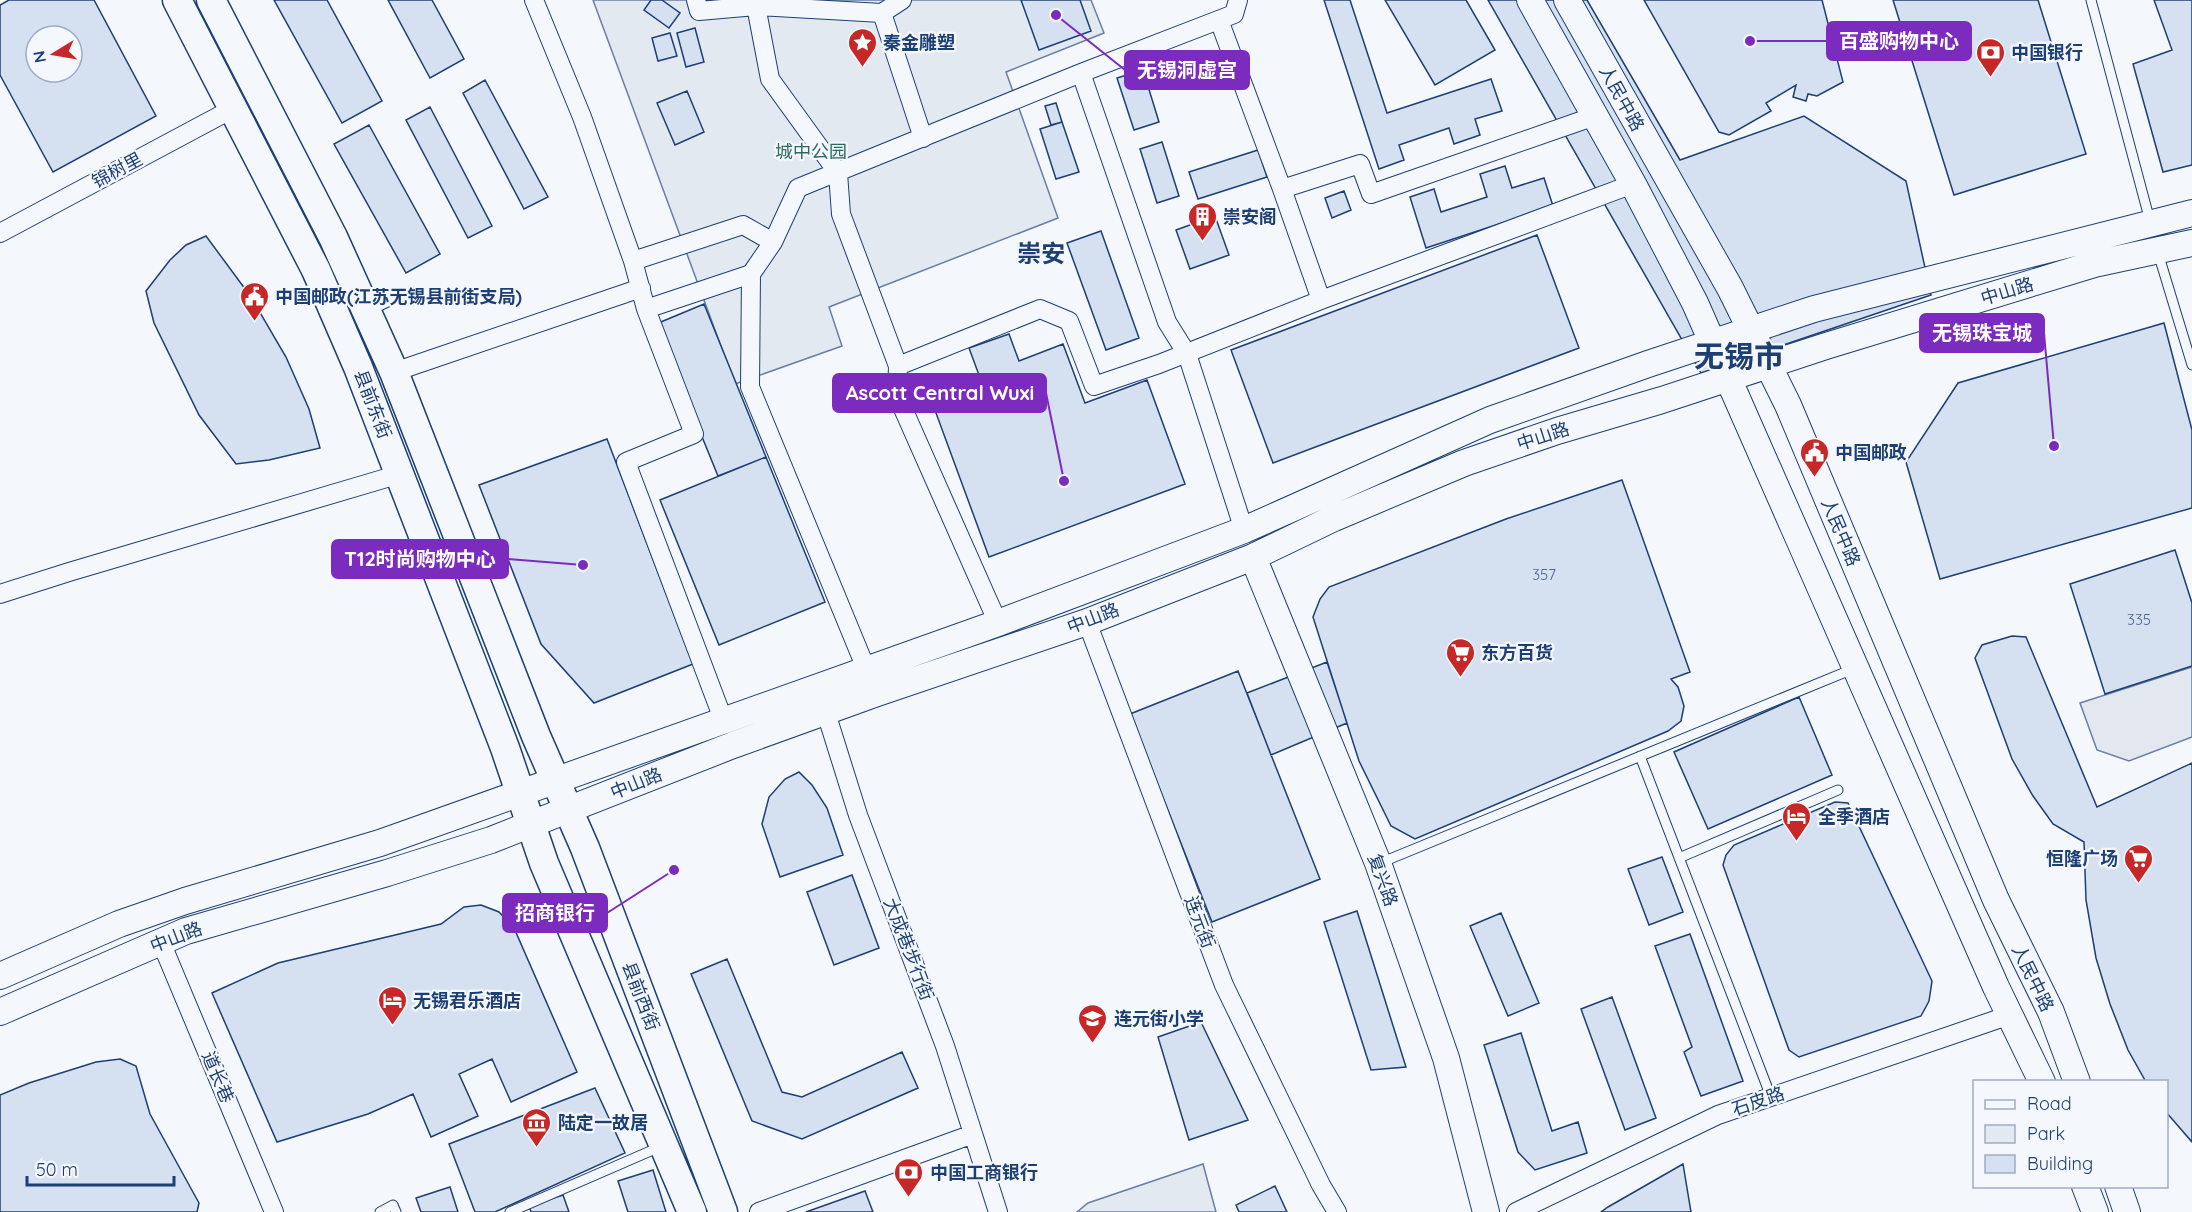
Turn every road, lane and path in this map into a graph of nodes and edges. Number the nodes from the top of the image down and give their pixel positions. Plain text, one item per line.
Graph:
1 (177, 0) edge
2 (211, 0) edge
3 (534, 0) edge
4 (696, 0) edge
5 (902, 0) edge
6 (1238, 0) edge
7 (1530, 0) edge
8 (1567, 0) edge
9 (2091, 0) edge
10 (756, 6) junction
11 (882, 13) junction
12 (1219, 20) junction
13 (1081, 73) junction
14 (234, 108) junction
15 (1595, 116) junction
16 (923, 138) junction
17 (838, 173) junction
18 (1633, 184) junction
19 (1282, 189) junction
20 (2192, 213) edge
21 (2150, 223) junction
22 (0, 232) edge
23 (773, 242) junction
24 (2192, 243) edge
25 (2158, 251) junction
26 (633, 261) junction
27 (751, 274) junction
28 (641, 288) junction
29 (419, 292) dead end
30 (1321, 300) junction
31 (646, 309) junction
32 (367, 312) junction
33 (1750, 330) junction
34 (1713, 343) junction
35 (1187, 354) junction
36 (1767, 365) junction
37 (2192, 365) edge
38 (898, 366) junction
39 (394, 372) junction
40 (1728, 378) junction
41 (400, 474) junction
42 (1244, 530) junction
43 (1253, 557) junction
44 (0, 594) edge
45 (998, 622) junction
46 (1086, 622) junction
47 (1856, 668) junction
48 (867, 670) junction
49 (817, 687) junction
50 (827, 712) junction
51 (723, 719) junction
52 (1640, 756) junction
53 (556, 780) junction
54 (1839, 790) dead end
55 (520, 792) junction
56 (568, 810) junction
57 (531, 825) junction
58 (1679, 858) junction
59 (1378, 863) junction
60 (161, 942) junction
61 (0, 976) edge
62 (0, 1012) edge
63 (2010, 1015) junction
64 (2041, 1080) edge
65 (2076, 1080) edge
66 (1771, 1097) junction
67 (973, 1134) junction
68 (664, 1145) junction
69 (2086, 1188) edge
70 (2119, 1188) edge
71 (274, 1212) edge
72 (380, 1212) edge
73 (396, 1212) edge
74 (510, 1212) edge
75 (692, 1212) edge
76 (723, 1212) edge
77 (759, 1212) edge
78 (998, 1212) edge
79 (1337, 1212) edge
80 (1486, 1212) edge
81 (1516, 1212) edge
82 (2095, 1212) edge
83 (2127, 1212) edge

1 - 14 main road, 县前东街
2 - 32 main road, 县前东街
3 - 26 street
4 - 10 street
5 - 11 street
6 - 12 street
7 - 15 main road, 人民中路
8 - 33 main road, 人民中路
9 - 21 lane
10 - 11 street
10 - 17 street
11 - 16 street
12 - 13 street
12 - 19 street
13 - 16 street
13 - 35 street
14 - 22 street, 锦树里
14 - 41 main road, 县前东街
15 - 18 main road, 人民中路
15 - 19 street
16 - 17 street
17 - 23 street
17 - 38 street
18 - 30 street
18 - 34 main road, 人民中路
19 - 30 street
20 - 21 main road, 中山路
21 - 33 main road, 中山路
23 - 26 street
23 - 27 street
24 - 25 main road, 中山路
25 - 36 main road, 中山路
25 - 37 lane
26 - 28 street
27 - 31 street
27 - 48 street
28 - 31 street
28 - 39 street
29 - 32 lane
30 - 35 street
31 - 51 street
32 - 39 main road, 县前东街
33 - 34 main road, 中山路
33 - 36 main road, 人民中路
34 - 40 main road, 人民中路
34 - 42 main road, 中山路
35 - 38 street
35 - 42 street
36 - 40 main road, 中山路
36 - 65 main road, 人民中路
38 - 45 street
39 - 53 main road, 县前东街
40 - 43 main road, 中山路
40 - 47 main road, 人民中路
41 - 44 street
41 - 55 main road, 县前东街
42 - 45 main road, 中山路
43 - 46 main road, 中山路
43 - 59 main road, 复兴路
45 - 48 main road, 中山路
46 - 50 main road, 中山路
46 - 79 street, 连元街
47 - 52 lane
47 - 63 main road, 人民中路
48 - 49 main road, 中山路
49 - 50 street, 大成巷步行街
49 - 51 main road, 中山路
50 - 56 main road, 中山路
50 - 67 street, 大成巷步行街
51 - 53 main road, 中山路
52 - 58 lane
52 - 59 lane
53 - 55 main road, 中山路
53 - 56 main road, 县前西街
54 - 58 lane
55 - 57 main road, 县前东街
55 - 61 main road, 中山路
56 - 57 main road, 中山路
56 - 76 main road, 县前西街
57 - 60 main road, 中山路
57 - 68 main road, 县前西街
58 - 66 lane
59 - 80 main road, 复兴路
60 - 62 main road, 中山路
60 - 71 street, 道长巷
63 - 64 main road, 人民中路
63 - 66 street, 石皮路
66 - 81 street, 石皮路
67 - 77 street
67 - 78 street, 大成巷步行街
68 - 74 lane
68 - 75 main road, 县前西街
69 - 82 main road
70 - 83 main road
72 - 73 lane

